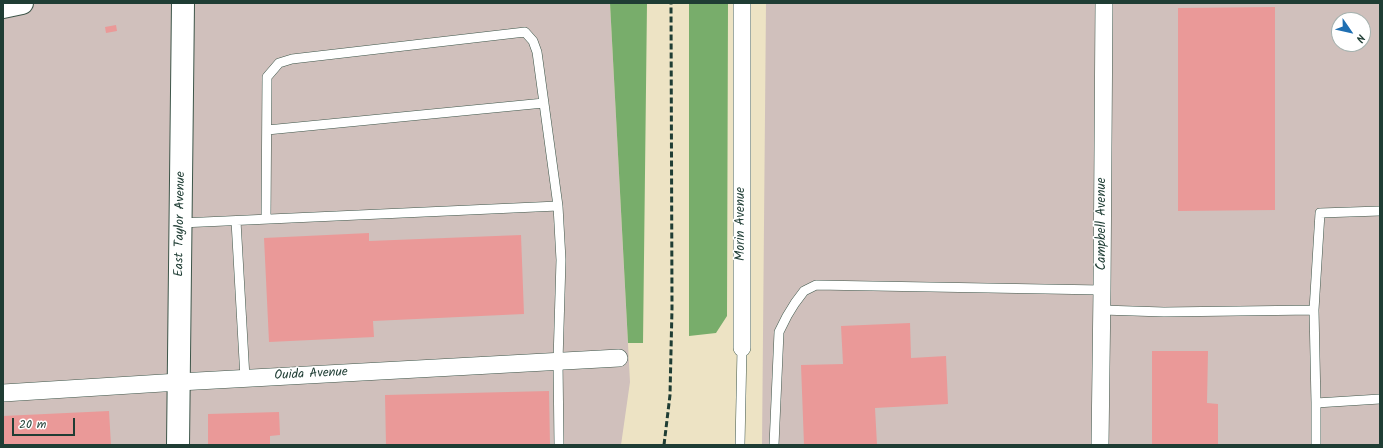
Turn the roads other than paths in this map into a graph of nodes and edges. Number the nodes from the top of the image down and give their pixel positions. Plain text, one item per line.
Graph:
1 (22, 3) edge
2 (183, 3) edge
3 (742, 3) edge
4 (1104, 3) edge
5 (3, 7) edge
6 (544, 103) junction
7 (267, 130) junction
8 (558, 206) junction
9 (1380, 212) edge
10 (266, 219) junction
11 (236, 220) junction
12 (181, 223) junction
13 (1102, 290) junction
14 (1102, 310) junction
15 (1314, 310) junction
16 (742, 348) joint
17 (619, 358) dead end
18 (558, 361) junction
19 (244, 378) junction
20 (179, 382) junction
21 (3, 393) edge
22 (1380, 399) edge
23 (1316, 403) junction
24 (178, 445) edge
25 (559, 445) edge
26 (740, 445) edge
27 (774, 445) edge
28 (1100, 445) edge
29 (1316, 445) edge

1 - 5 street
2 - 12 street, East Taylor Avenue
3 - 16 street, Morin Avenue
4 - 13 street, Campbell Avenue
6 - 7 lane
6 - 7 lane
6 - 8 lane
7 - 10 lane
8 - 10 lane
8 - 18 lane
9 - 15 lane
10 - 11 lane
11 - 12 lane
11 - 19 lane
12 - 20 street, East Taylor Avenue
13 - 14 street, Campbell Avenue
13 - 27 lane
14 - 15 lane
14 - 28 street, Campbell Avenue
15 - 23 lane
16 - 26 lane, Morin Avenue
17 - 18 street, Ouida Avenue
18 - 19 street, Ouida Avenue
18 - 25 lane
19 - 20 street, Ouida Avenue
20 - 21 street, Ouida Avenue
20 - 24 street, East Taylor Avenue
22 - 23 lane
23 - 29 lane

